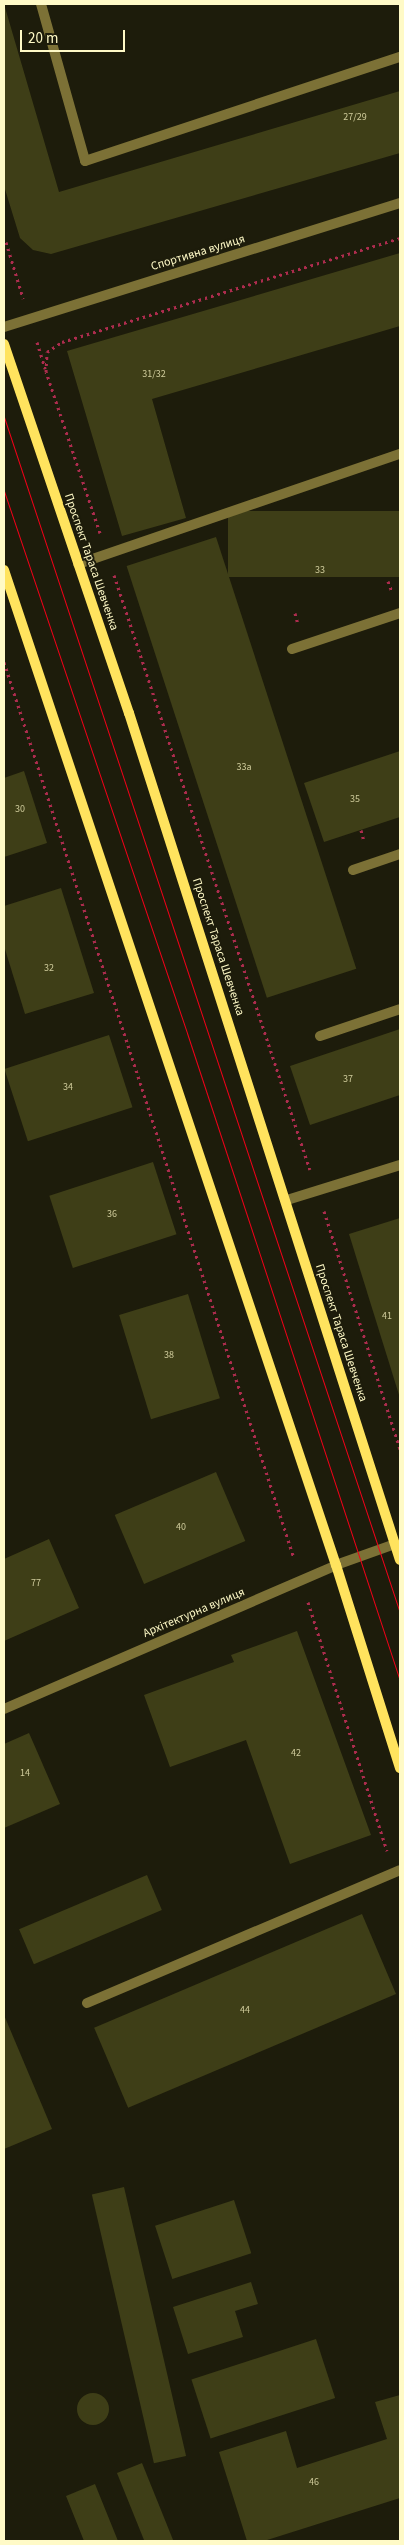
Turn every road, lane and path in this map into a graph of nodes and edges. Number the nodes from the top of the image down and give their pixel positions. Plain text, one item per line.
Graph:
1 (41, 4) edge
2 (400, 57) edge
3 (400, 203) edge
4 (400, 238) edge
5 (4, 327) edge
6 (4, 344) edge
7 (400, 454) edge
8 (107, 554) junction
9 (78, 564) junction
10 (4, 570) edge
11 (400, 613) edge
12 (292, 649) dead end
13 (4, 662) edge
14 (400, 854) edge
15 (353, 870) dead end
16 (400, 1009) edge
17 (320, 1036) dead end
18 (400, 1165) edge
19 (317, 1191) junction
20 (286, 1200) junction
21 (400, 1449) edge
22 (395, 1544) junction
23 (400, 1560) edge
24 (336, 1565) junction
25 (301, 1580) junction
26 (4, 1709) edge
27 (400, 1768) edge
28 (397, 1871) edge
29 (87, 2003) dead end

1 - 2 street
3 - 5 street, Спортивна вулиця
4 - 8 path
6 - 9 main road, Проспект Тараса Шевченка
7 - 8 street
8 - 9 street
8 - 19 path
9 - 20 main road, Проспект Тараса Шевченка
10 - 24 main road
11 - 12 street
13 - 25 path
14 - 15 street
16 - 17 street
18 - 19 street
19 - 20 street
19 - 21 path
20 - 22 main road, Проспект Тараса Шевченка
22 - 23 main road, Проспект Тараса Шевченка
22 - 24 street, Архітектурна вулиця
24 - 25 street, Архітектурна вулиця
24 - 27 main road
25 - 26 street, Архітектурна вулиця
25 - 28 path
28 - 29 street

